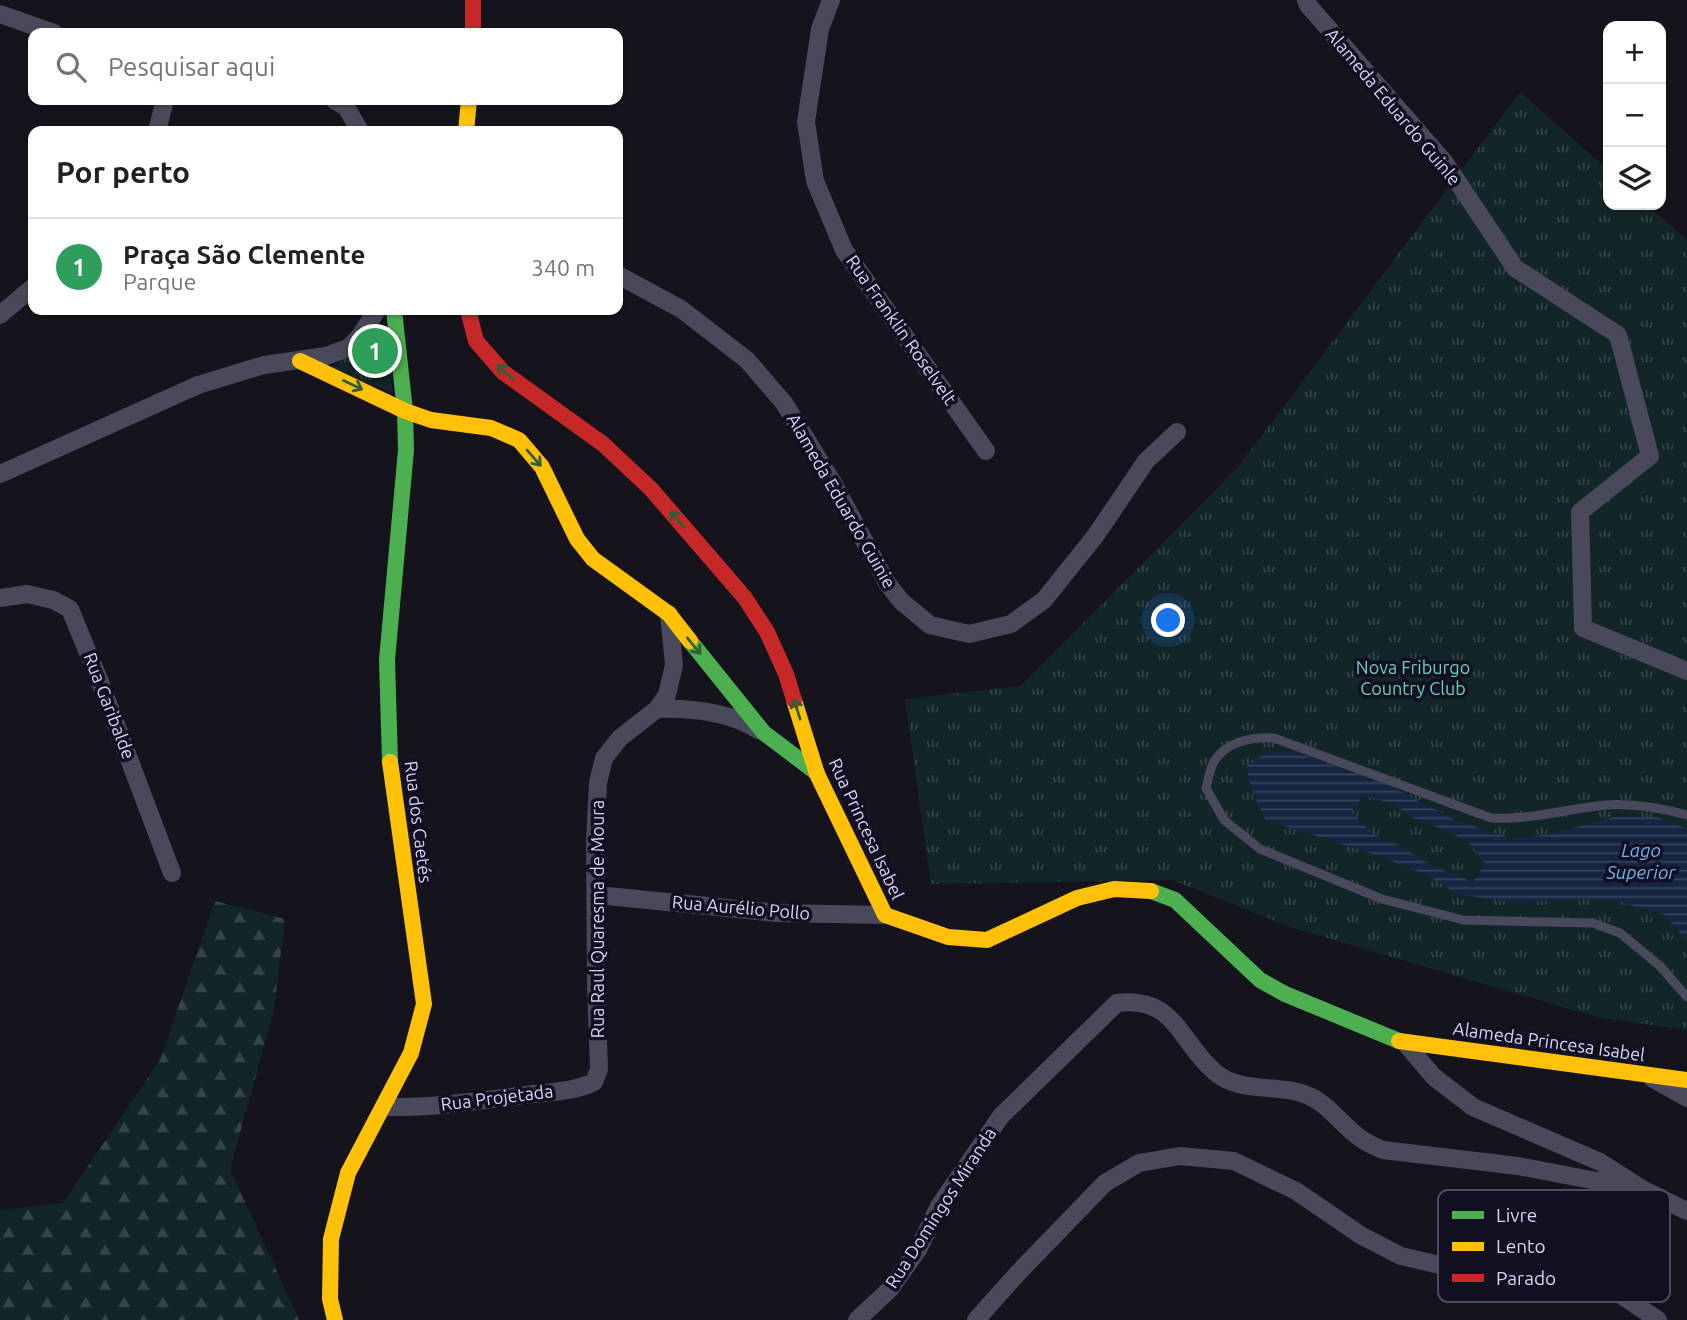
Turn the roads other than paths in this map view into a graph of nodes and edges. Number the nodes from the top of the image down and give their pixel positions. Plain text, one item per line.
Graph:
1 (473, 0) edge
2 (831, 0) edge
3 (1306, 0) edge
4 (0, 14) edge
5 (40, 28) edge
6 (473, 28) edge
7 (164, 105) edge
8 (343, 105) edge
9 (469, 105) edge
10 (158, 126) edge
11 (357, 126) edge
12 (466, 126) edge
13 (623, 278) edge
14 (28, 291) edge
15 (0, 315) edge
16 (374, 315) edge
17 (395, 315) edge
18 (469, 315) edge
19 (300, 361) junction
20 (405, 411) junction
21 (1177, 432) dead end
22 (986, 451) dead end
23 (0, 474) edge
24 (0, 598) edge
25 (669, 614) junction
26 (1687, 671) edge
27 (657, 709) junction
28 (764, 733) junction
29 (817, 774) junction
30 (1687, 815) edge
31 (172, 873) dead end
32 (597, 895) junction
33 (884, 915) junction
34 (1687, 997) edge
35 (1405, 1043) junction
36 (599, 1069) joint
37 (1647, 1075) junction
38 (1687, 1080) edge
39 (1687, 1098) edge
40 (384, 1107) junction
41 (1644, 1190) joint
42 (1670, 1203) edge
43 (1687, 1211) edge
44 (1438, 1265) edge
45 (1631, 1302) edge
46 (335, 1320) edge
47 (857, 1320) edge
48 (976, 1320) edge
49 (1658, 1320) edge

1 - 6 street
2 - 22 street, Rua Franklin Roselvelt
3 - 26 street, Alameda Eduardo Guinle
4 - 5 street
7 - 10 street
8 - 11 street
9 - 12 street
13 - 21 street, Alameda Eduardo Guinie
14 - 15 street
16 - 19 street
17 - 20 street, Rua dos Caetés
29 -> 18 street, Rua Princesa Isabel
19 -> 20 street
19 - 23 street
20 -> 25 street
20 - 40 street, Rua dos Caetés
24 - 31 street, Rua Garibalde
25 - 27 street, Rua Raul Quaresma de Moura
25 -> 28 street
27 - 28 street
27 - 32 street, Rua Raul Quaresma de Moura
28 - 29 street
29 - 33 street, Rua Princesa Isabel
30 - 34 lane
32 - 33 street, Rua Aurélio Pollo
32 - 36 street, Rua Raul Quaresma de Moura
33 - 35 street, Rua Princesa Isabel
35 - 37 street, Alameda Princesa Isabel
35 - 41 street
36 - 40 street, Rua Projetada
37 - 38 street, Alameda Princesa Isabel
37 - 39 street
40 - 46 street, Rua dos Caetés
41 - 47 street, Rua Domingos Miranda
42 - 43 street
44 - 48 street
45 - 49 street

